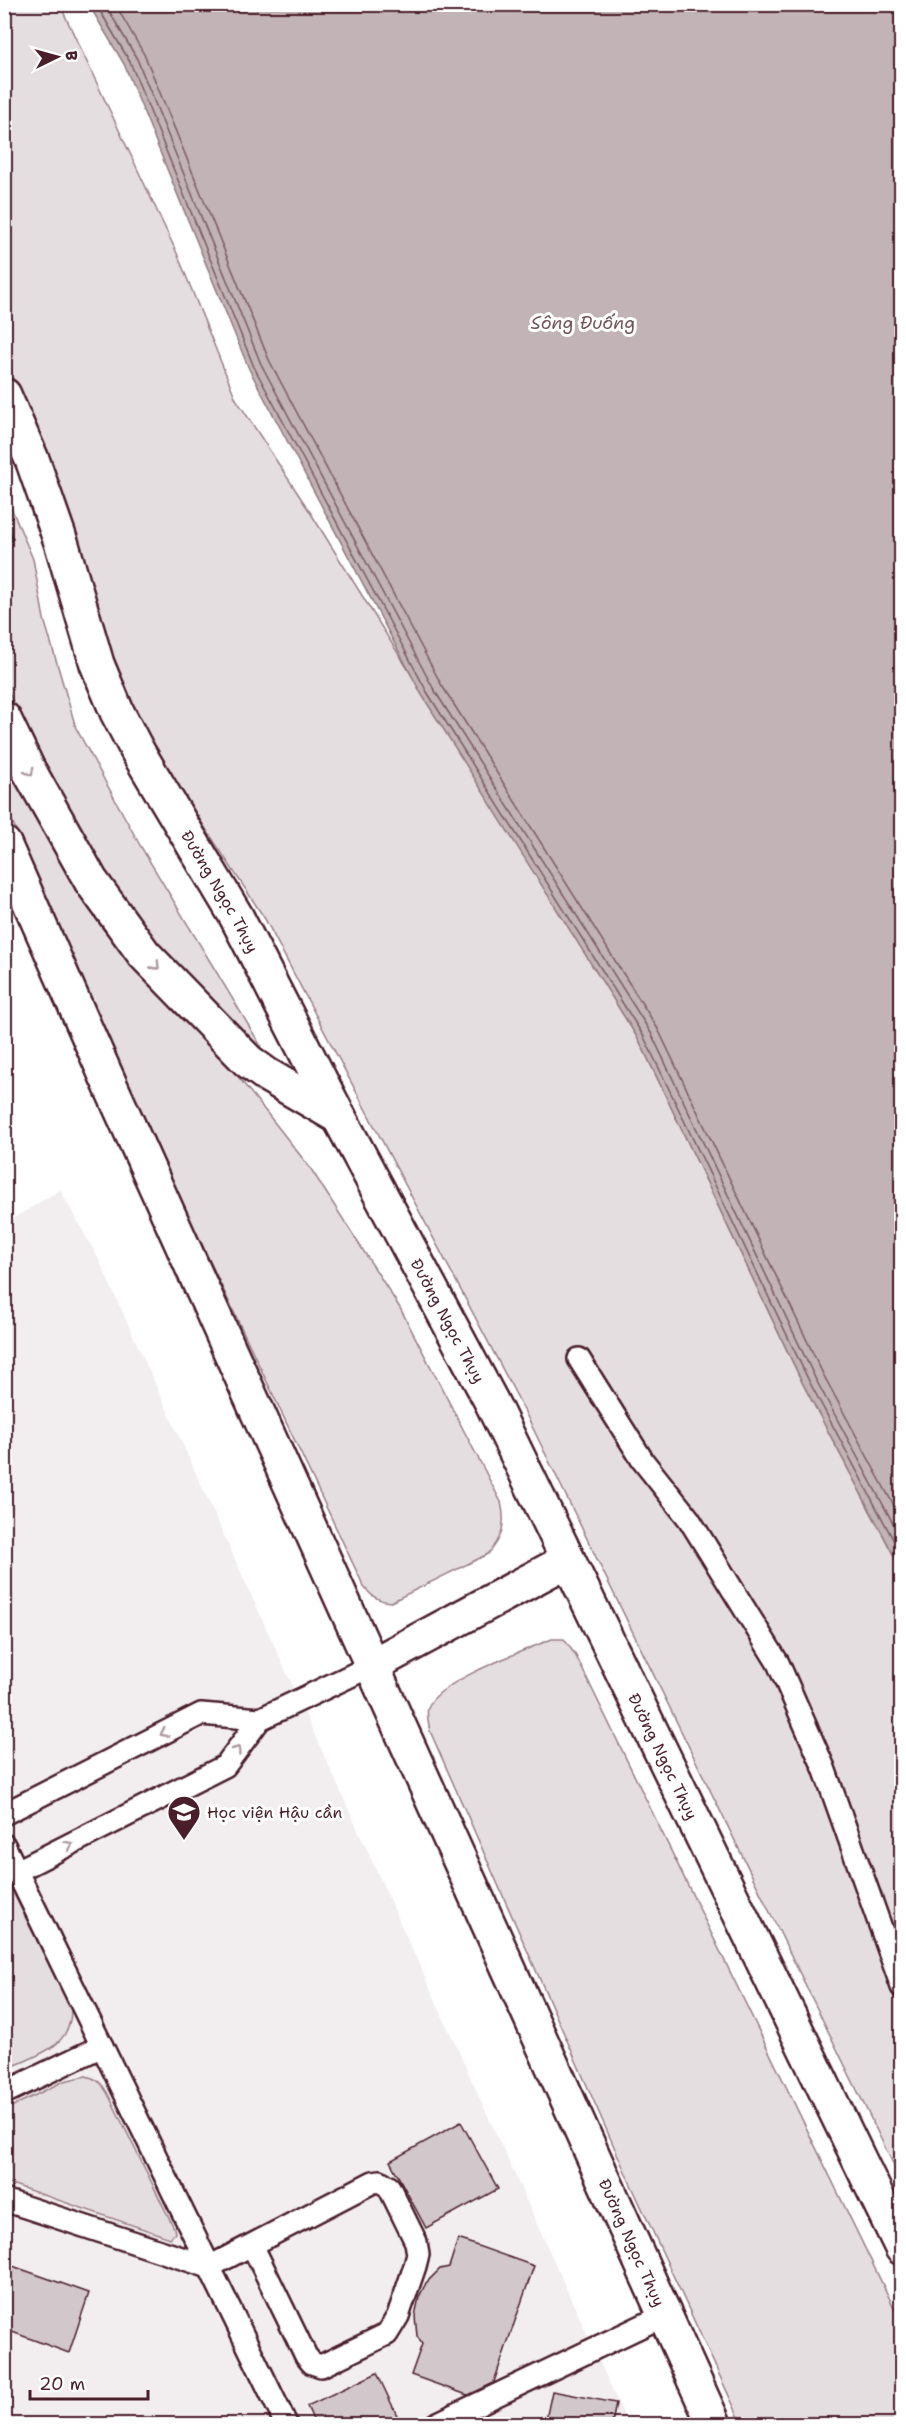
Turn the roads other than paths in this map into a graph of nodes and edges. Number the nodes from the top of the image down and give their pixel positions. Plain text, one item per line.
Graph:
1 (4, 395) edge
2 (4, 719) edge
3 (4, 844) edge
4 (339, 1117) junction
5 (579, 1359) dead end
6 (568, 1560) junction
7 (371, 1666) junction
8 (260, 1719) junction
9 (4, 1814) edge
10 (4, 1845) edge
11 (17, 1871) junction
12 (902, 1987) edge
13 (102, 2046) junction
14 (4, 2093) edge
15 (4, 2200) edge
16 (252, 2245) junction
17 (902, 2248) edge
18 (209, 2267) junction
19 (665, 2315) junction
20 (286, 2424) edge
21 (436, 2424) edge
22 (714, 2424) edge

1 - 4 main road, Đường Ngọc Thụy
2 -> 4 main road
3 - 7 main road, Đường Ngọc Thụy
4 - 6 main road, Đường Ngọc Thụy
5 - 12 lane
6 - 7 main road
6 - 17 main road, Đường Ngọc Thụy
7 - 8 lane
7 - 19 main road, Đường Ngọc Thụy
8 -> 9 lane
11 -> 8 lane
10 - 11 lane
11 - 13 lane
13 - 14 lane
13 - 18 lane
15 - 18 lane
16 - 16 lane
16 - 18 lane
18 - 20 lane
19 - 21 lane
19 - 22 main road, Đường Ngọc Thụy

